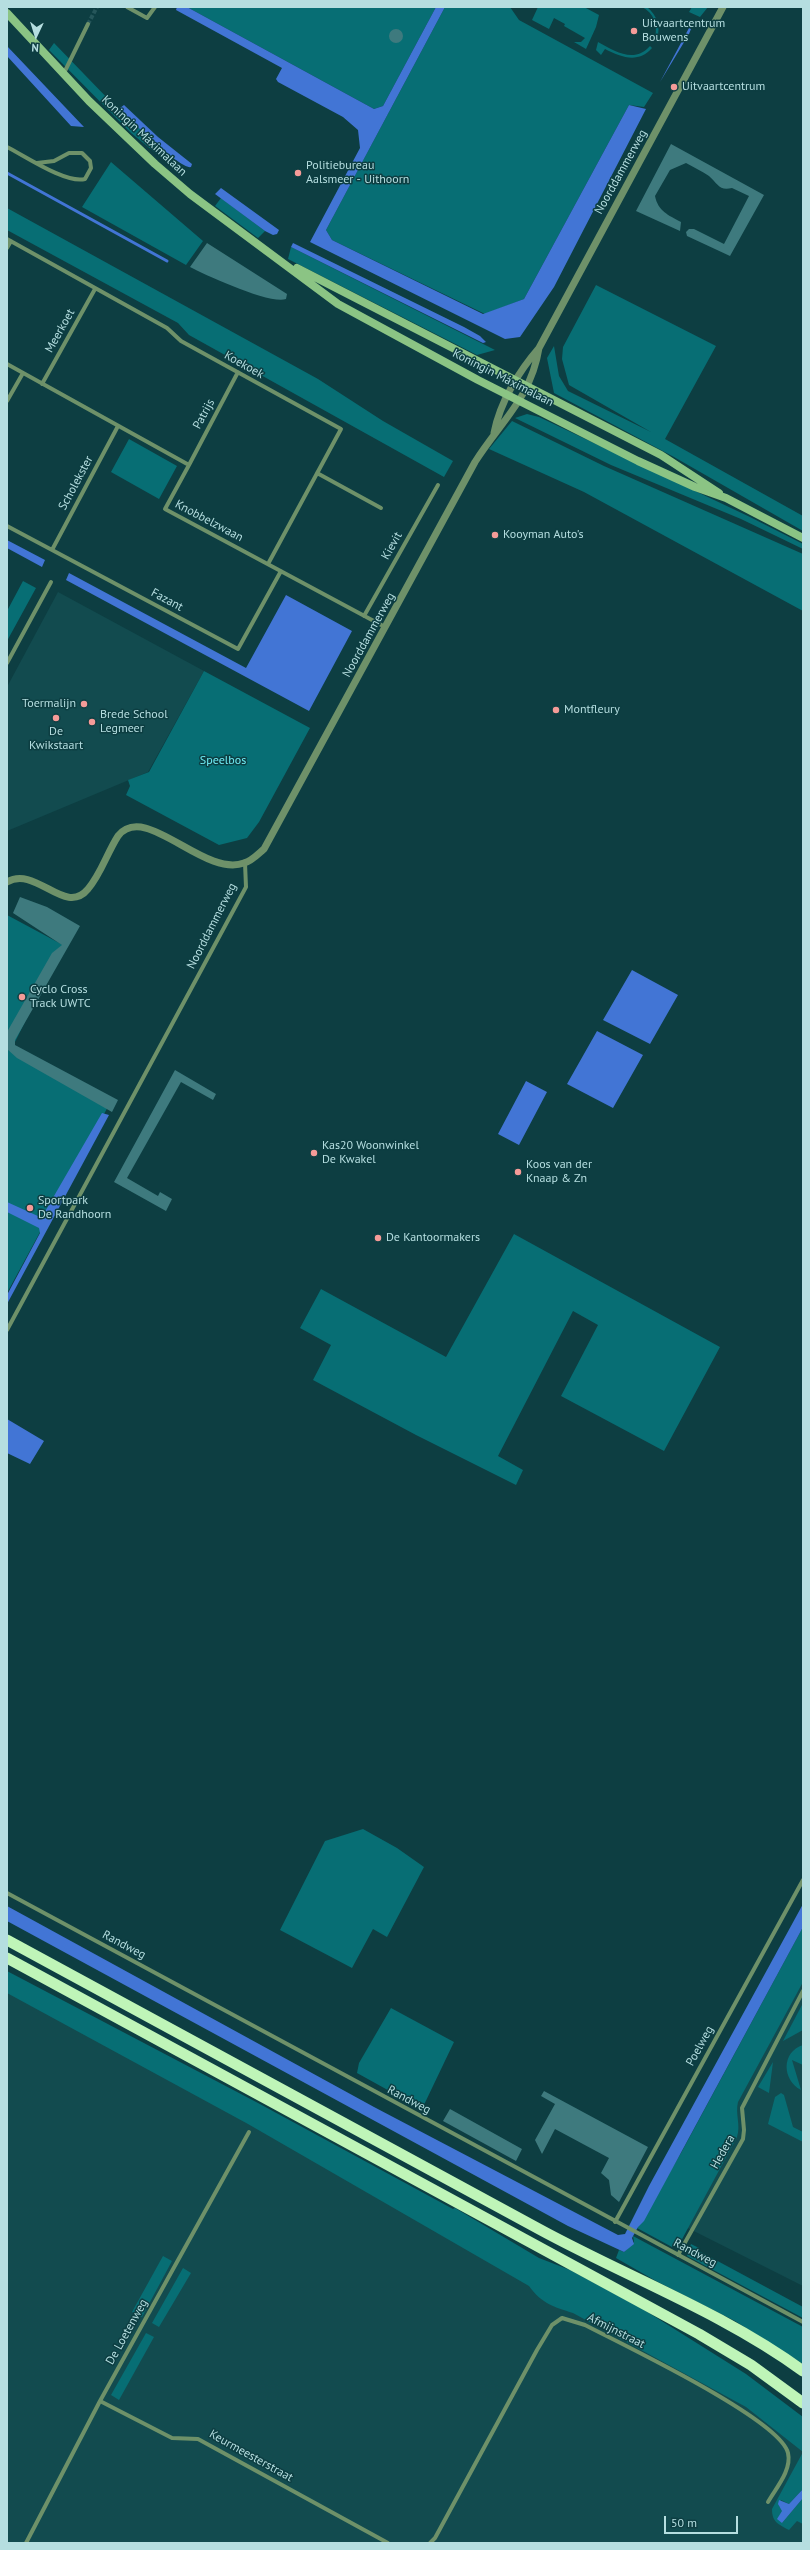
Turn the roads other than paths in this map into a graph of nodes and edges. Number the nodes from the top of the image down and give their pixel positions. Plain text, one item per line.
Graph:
1 (127, 7) edge
2 (155, 7) edge
3 (723, 7) edge
4 (7, 13) edge
5 (88, 24) tunnel mouth
6 (64, 74) junction
7 (7, 147) edge
8 (36, 162) junction
9 (9, 240) edge
10 (7, 248) edge
11 (280, 259) junction
12 (95, 289) junction
13 (539, 348) junction
14 (7, 364) edge
15 (238, 372) junction
16 (23, 373) junction
17 (515, 381) junction
18 (42, 384) junction
19 (527, 387) junction
20 (509, 395) junction
21 (7, 401) edge
22 (520, 401) junction
23 (118, 426) junction
24 (494, 433) junction
25 (189, 465) junction
26 (317, 473) junction
27 (438, 485) dead end
28 (726, 498) junction
29 (381, 508) dead end
30 (7, 526) edge
31 (803, 538) edge
32 (52, 550) junction
33 (268, 564) junction
34 (281, 571) junction
35 (50, 582) dead end
36 (364, 616) junction
37 (385, 627) junction
38 (7, 663) edge
39 (245, 863) junction
40 (7, 882) edge
41 (7, 1330) edge
42 (803, 1880) edge
43 (7, 1893) edge
44 (7, 1940) edge
45 (7, 1958) edge
46 (803, 1991) edge
47 (250, 2132) dead end
48 (615, 2222) junction
49 (678, 2255) junction
50 (803, 2322) edge
51 (803, 2371) edge
52 (100, 2401) junction
53 (803, 2403) edge
54 (768, 2502) dead end
55 (26, 2543) edge
56 (388, 2543) edge
57 (430, 2543) edge

1 - 2 street
3 - 13 street, Noorddammerweg
4 - 6 main road, Koningin Máximalaan
5 - 6 street
6 - 11 main road, Koningin Máximalaan
7 - 8 street
8 - 8 street
9 - 10 street
9 - 12 street, Koekoek
11 - 17 main road, Koningin Máximalaan
11 - 20 main road, Koningin Máximalaan
12 - 15 street, Koekoek
12 - 18 street, Meerkoet
13 - 17 street, Noorddammerweg
13 - 19 street, Noorddammerweg
14 - 16 street
15 - 25 street, Patrijs
15 - 26 street, Koekoek
16 - 18 street
16 - 21 street
17 - 19 main road, Koningin Máximalaan
17 - 20 street, Noorddammerweg
18 - 23 street
19 - 22 street, Noorddammerweg
19 - 28 main road, Koningin Máximalaan
20 - 22 main road, Koningin Máximalaan
20 - 24 street, Noorddammerweg
22 - 24 street, Noorddammerweg
22 - 28 main road, Koningin Máximalaan
23 - 25 street
23 - 32 street, Scholekster
24 - 37 street, Noorddammerweg
25 - 33 street, Knobbelzwaan
26 - 29 street
26 - 33 street, Koekoek
27 - 36 street, Kievit
28 - 31 main road, Koningin Máximalaan
30 - 32 street, Fazant
32 - 34 street, Fazant
33 - 34 street, Knobbelzwaan
34 - 36 street, Knobbelzwaan
35 - 38 street
36 - 37 street, Knobbelzwaan
37 - 39 street, Noorddammerweg
39 - 40 street
39 - 41 street, Noorddammerweg
42 - 48 street, Poelweg
43 - 48 street, Randweg
44 - 51 highway
45 - 53 highway
46 - 49 street, Hedera
47 - 52 street, De Loetenweg
48 - 49 street, Randweg
49 - 50 street, Randweg
52 - 55 street, De Loetenweg
52 - 56 street, Keurmeesterstraat
54 - 57 street, Afmijnstraat

